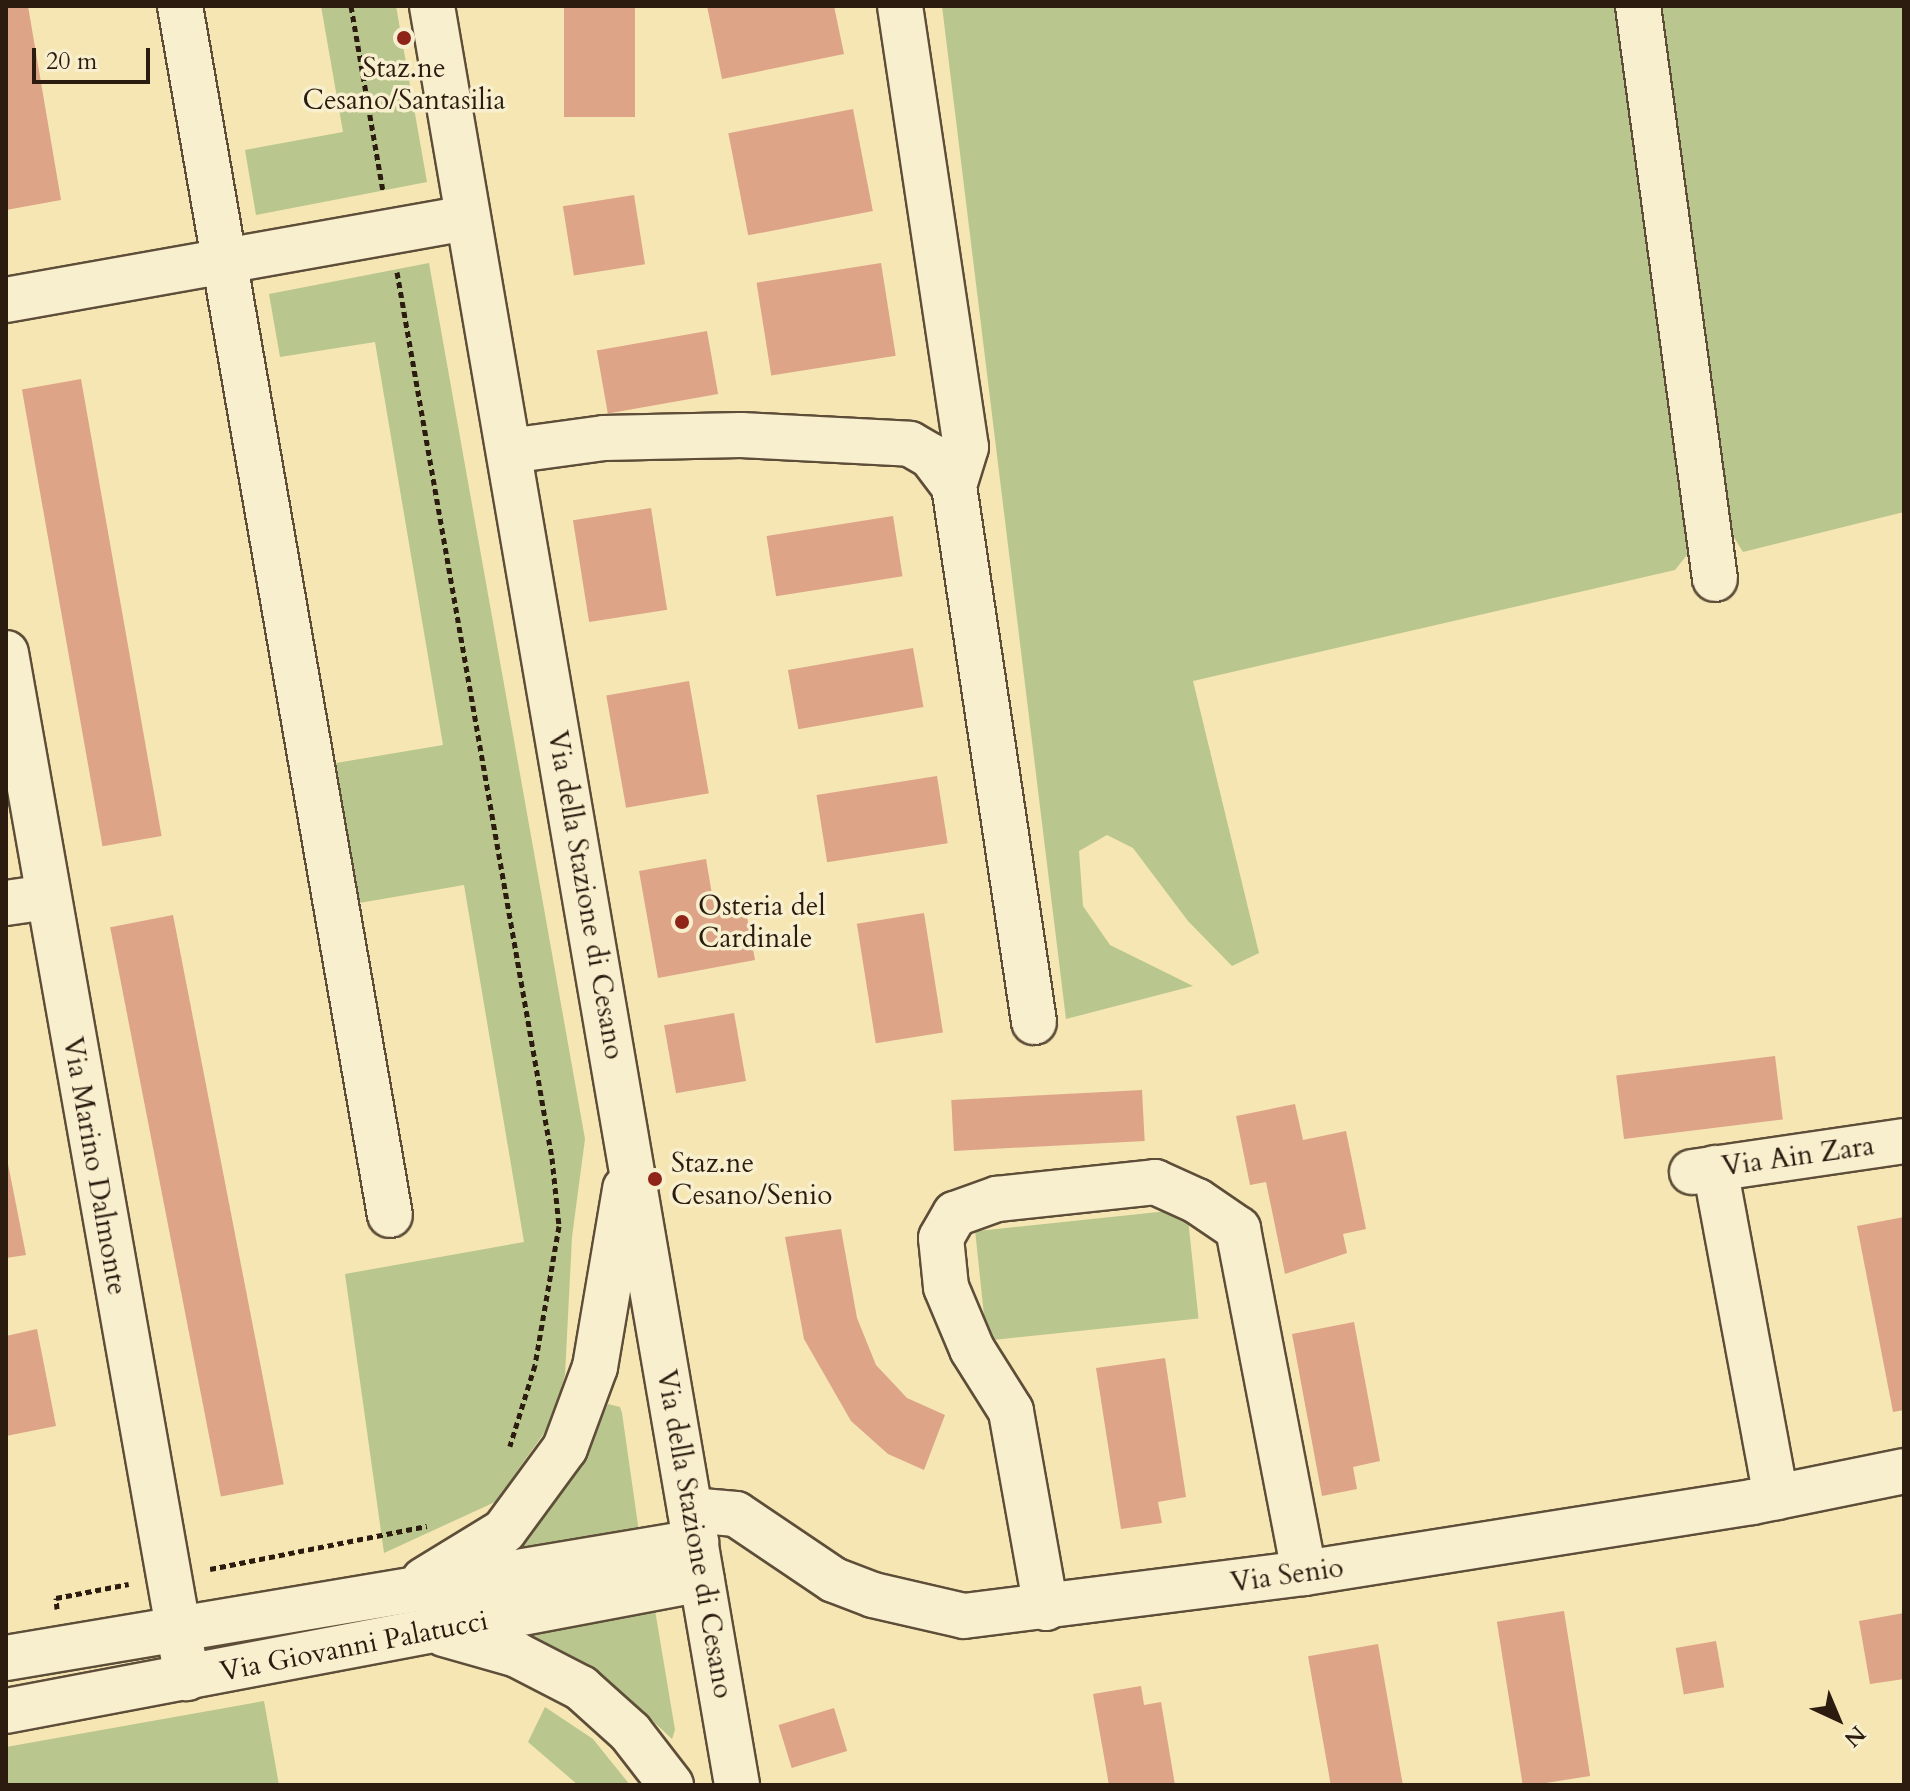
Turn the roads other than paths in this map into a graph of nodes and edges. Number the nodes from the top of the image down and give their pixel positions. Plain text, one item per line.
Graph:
1 (180, 6) edge
2 (432, 6) edge
3 (900, 6) edge
4 (1638, 6) edge
5 (467, 218) junction
6 (222, 261) junction
7 (6, 300) edge
8 (509, 451) junction
9 (954, 486) junction
10 (1715, 579) dead end
11 (6, 653) edge
12 (27, 900) edge
13 (1034, 1022) dead end
14 (1904, 1141) edge
15 (631, 1155) junction
16 (390, 1215) dead end
17 (1904, 1471) edge
18 (1776, 1497) junction
19 (696, 1544) junction
20 (1304, 1573) junction
21 (402, 1593) junction
22 (1046, 1608) junction
23 (176, 1629) junction
24 (434, 1631) junction
25 (6, 1658) edge
26 (187, 1678) junction
27 (6, 1711) edge
28 (671, 1785) edge
29 (737, 1785) edge

1 - 6 street
2 - 5 street, Via della Stazione di Cesano
3 - 9 street
4 - 10 street
5 - 6 street
5 - 8 street, Via della Stazione di Cesano
6 - 7 street
6 - 16 street
8 - 9 street
8 - 15 street, Via della Stazione di Cesano
9 - 13 street
11 - 12 street, Via Marino Dalmonte
12 - 23 street, Via Marino Dalmonte
14 - 18 street, Via Ain Zara
15 - 19 street, Via della Stazione di Cesano
15 - 21 street
17 - 18 street, Via Senio
18 - 20 street, Via Senio
19 - 21 street, Via Giovanni Palatucci
19 - 22 street, Via Senio
19 - 24 street, Via Giovanni Palatucci
19 - 29 street, Via della Stazione di Cesano
20 - 22 street, Via Senio
20 - 22 street
21 - 23 street, Via Giovanni Palatucci
23 - 25 street, Via Giovanni Palatucci
23 - 26 street, Via Marino Dalmonte
24 - 26 street, Via Giovanni Palatucci
24 - 28 street
26 - 27 street, Via Giovanni Palatucci

